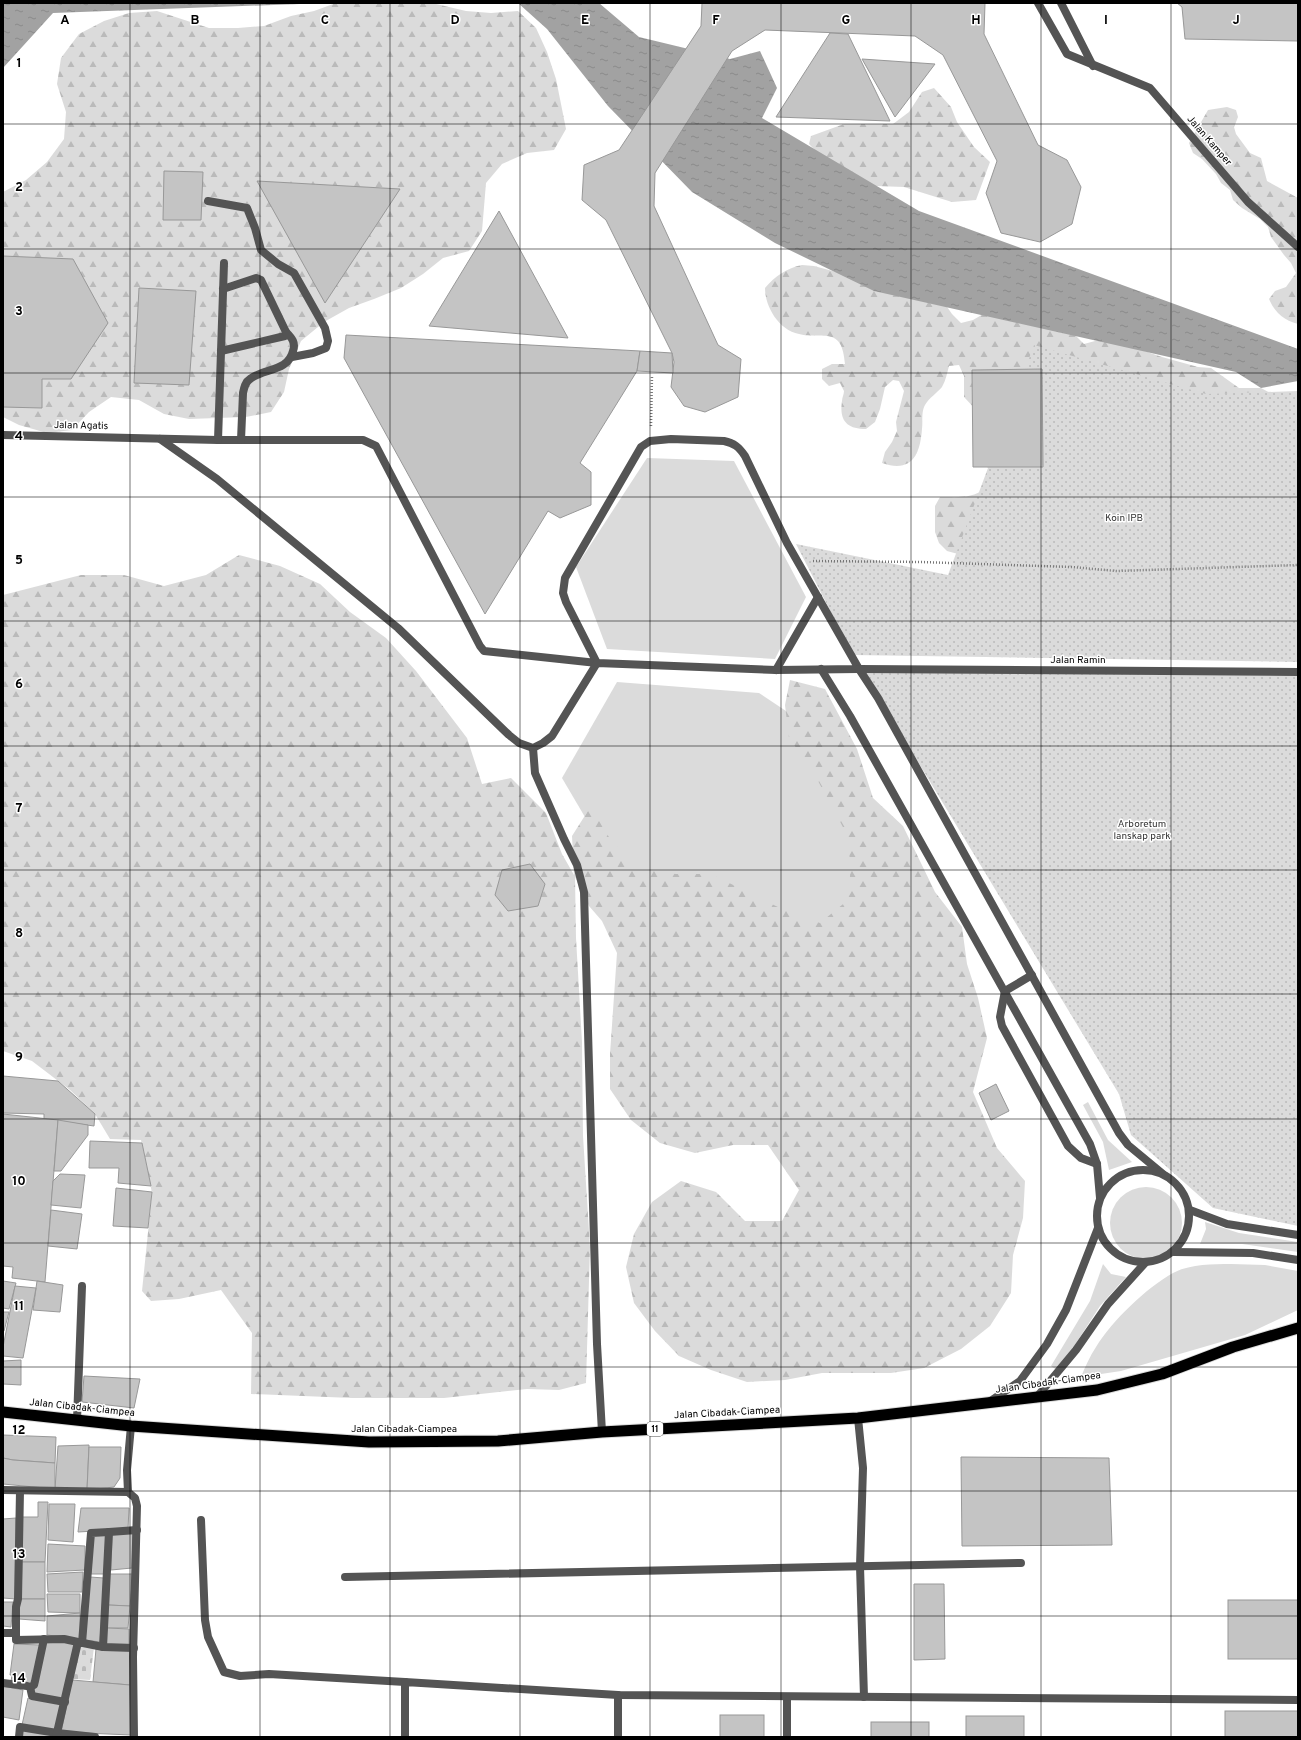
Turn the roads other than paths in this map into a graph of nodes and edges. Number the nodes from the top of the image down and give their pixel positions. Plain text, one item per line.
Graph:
1 (1038, 3) edge
2 (1061, 3) edge
3 (1093, 66) junction
4 (208, 201) dead end
5 (1298, 248) edge
6 (224, 263) dead end
7 (223, 289) junction
8 (286, 332) junction
9 (221, 350) junction
10 (292, 357) junction
11 (3, 435) edge
12 (159, 438) junction
13 (218, 440) junction
14 (241, 440) junction
15 (818, 597) junction
16 (597, 663) junction
17 (859, 668) junction
18 (821, 669) junction
19 (776, 670) junction
20 (1298, 672) edge
21 (533, 748) junction
22 (1032, 975) junction
23 (1005, 991) junction
24 (1096, 1164) junction
25 (1163, 1174) junction
26 (1100, 1198) junction
27 (1190, 1210) junction
28 (1098, 1228) junction
29 (1298, 1235) edge
30 (1174, 1252) junction
31 (1298, 1260) edge
32 (1145, 1263) junction
33 (82, 1286) dead end
34 (1298, 1328) edge
35 (1036, 1398) junction
36 (986, 1404) junction
37 (3, 1412) edge
38 (858, 1418) junction
39 (77, 1420) junction
40 (131, 1426) junction
41 (602, 1432) junction
42 (3, 1490) edge
43 (20, 1491) junction
44 (128, 1492) junction
45 (201, 1520) dead end
46 (137, 1530) junction
47 (109, 1532) junction
48 (1021, 1563) dead end
49 (860, 1566) junction
50 (345, 1577) dead end
51 (3, 1633) edge
52 (16, 1633) junction
53 (44, 1639) junction
54 (80, 1642) junction
55 (103, 1647) junction
56 (134, 1648) junction
57 (405, 1682) junction
58 (3, 1683) edge
59 (30, 1687) junction
60 (618, 1695) junction
61 (787, 1697) junction
62 (864, 1697) junction
63 (1298, 1700) edge
64 (65, 1702) junction
65 (57, 1735) edge
66 (19, 1737) edge
67 (95, 1737) edge
68 (134, 1737) edge
69 (405, 1737) edge
70 (618, 1737) edge
71 (787, 1737) edge

1 - 3 street, Jalan Kamper
2 - 3 street
3 - 5 street, Jalan Kamper
4 - 10 street
6 - 7 street
7 - 8 street
7 - 9 street
8 - 9 street
8 - 10 street
9 - 13 street
10 - 14 street
11 - 12 street, Jalan Agatis
12 - 13 street, Jalan Agatis
12 - 21 street
13 - 14 street, Jalan Agatis
14 - 16 street, Jalan Agatis
15 - 16 street
15 - 17 street
15 - 19 street
16 - 19 street, Jalan Ramin
16 - 21 street
17 - 18 street, Jalan Ramin
17 - 20 street, Jalan Ramin
17 - 22 street
18 - 19 street, Jalan Ramin
18 - 23 street
21 - 41 street
22 - 23 street
22 - 25 street
23 - 24 street
23 - 24 street
24 - 26 street
25 - 26 street
25 - 27 street
26 - 28 street
27 - 29 street
27 - 30 street
28 - 32 street
28 - 36 street
30 - 31 street
30 - 32 street
32 - 35 street
33 - 39 street
34 - 35 highway, Jalan Cibadak-Ciampea / 11
35 - 36 highway, Jalan Cibadak-Ciampea / 11
36 - 38 highway, Jalan Cibadak-Ciampea / 11
37 - 39 highway, Jalan Cibadak-Ciampea / 11
38 - 41 highway, Jalan Cibadak-Ciampea / 11
38 - 49 street
39 - 40 highway, Jalan Cibadak-Ciampea / 11
40 - 41 highway, Jalan Cibadak-Ciampea / 11
40 - 44 street
42 - 43 street
43 - 44 street
43 - 52 street
44 - 46 street
45 - 57 street
46 - 47 street
46 - 56 street
47 - 54 street
47 - 55 street
48 - 49 street
49 - 50 street
49 - 62 street
51 - 52 street
52 - 53 street
53 - 54 street
53 - 59 street
54 - 55 street
54 - 64 street
55 - 56 street
56 - 68 street
57 - 60 street
57 - 69 street
58 - 59 street
59 - 64 street
60 - 61 street
60 - 70 street
61 - 62 street
61 - 71 street
62 - 63 street
64 - 65 street
65 - 66 street
65 - 67 street

